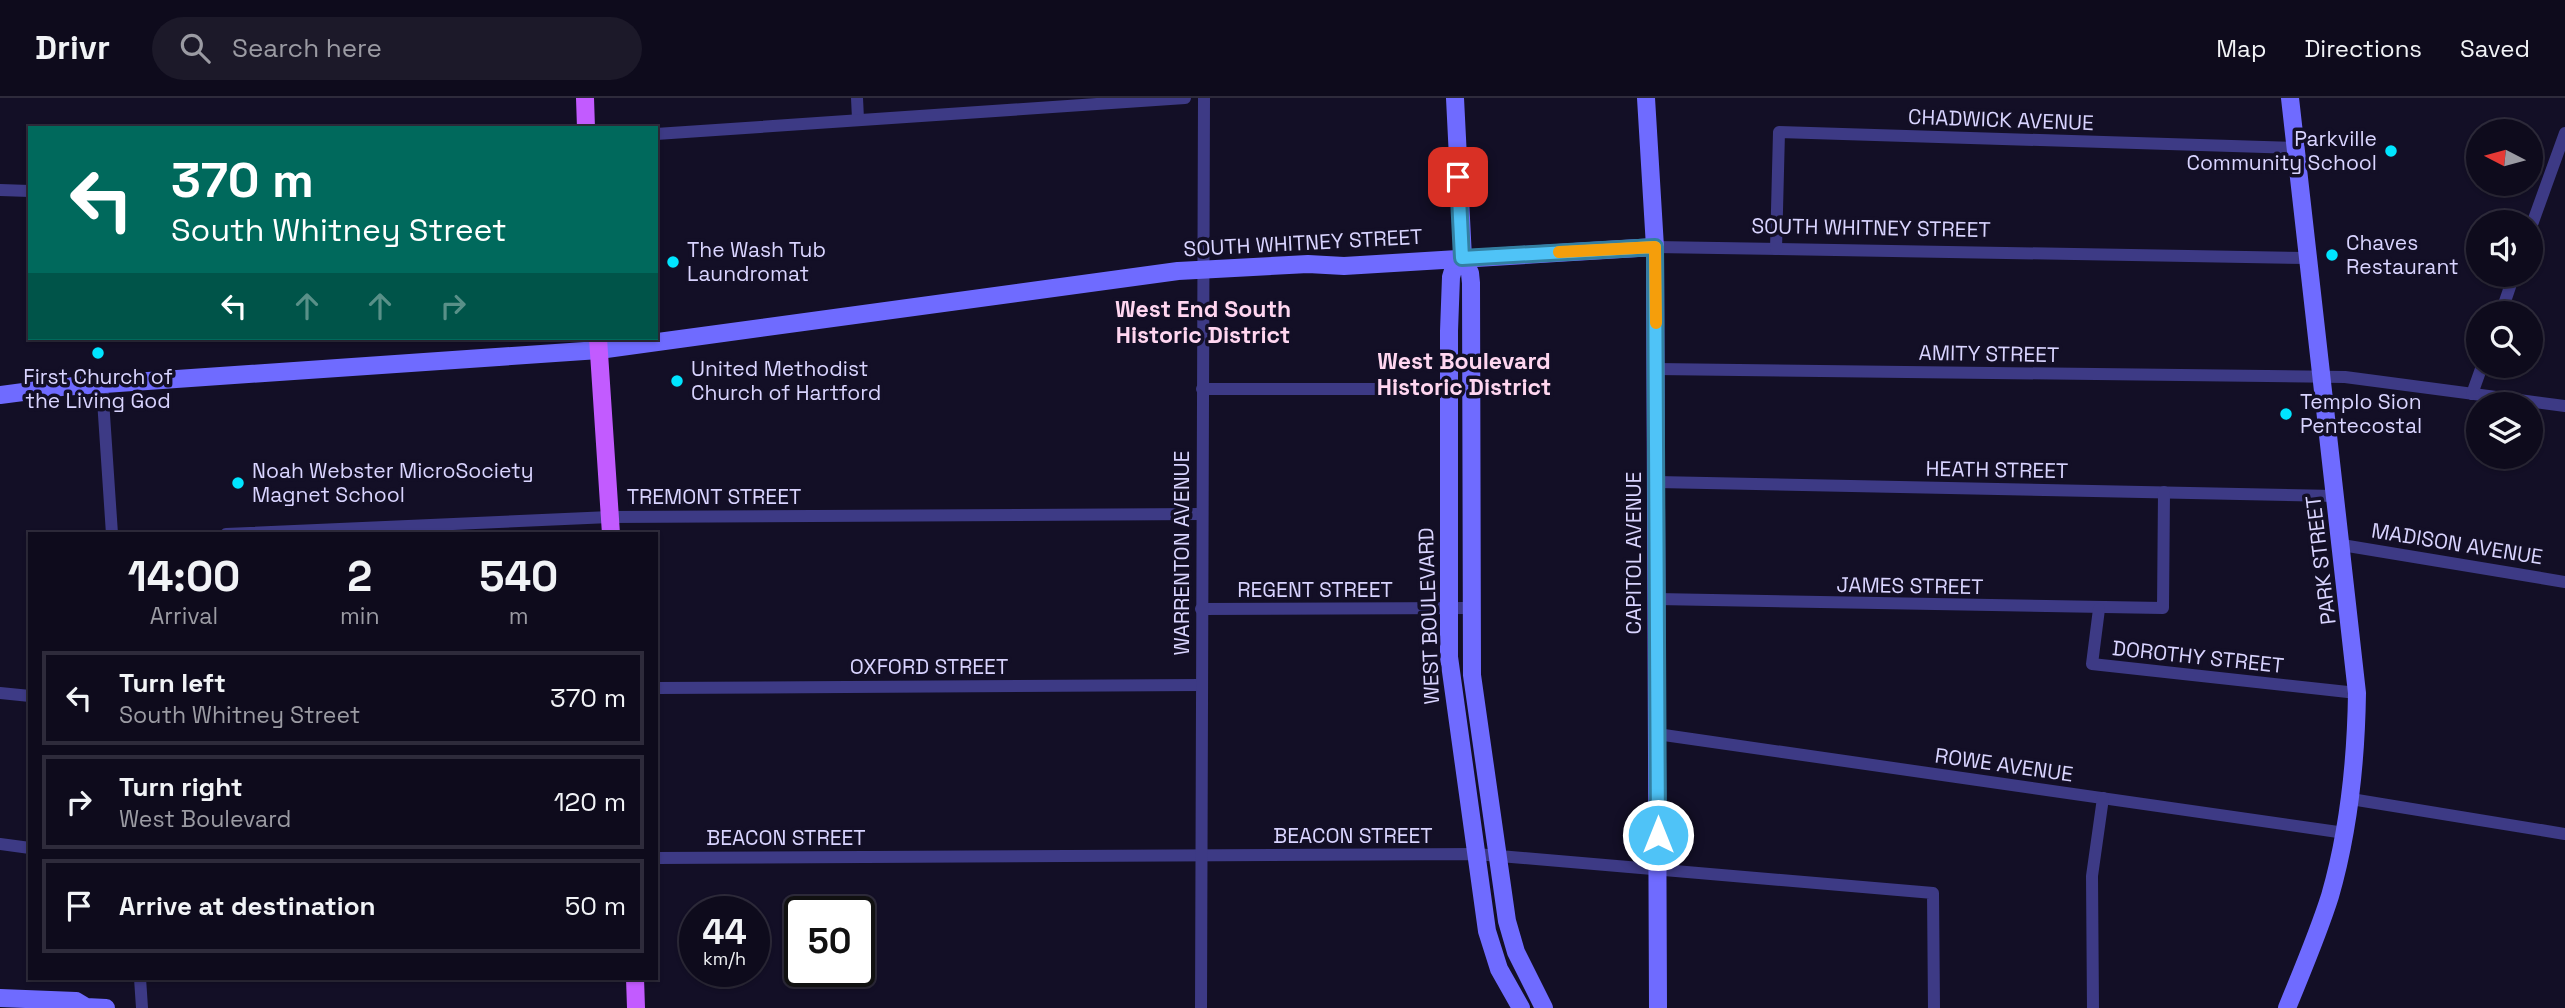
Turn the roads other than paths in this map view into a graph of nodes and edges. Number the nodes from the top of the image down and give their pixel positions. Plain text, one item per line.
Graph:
1 (584, 98) edge
2 (857, 98) edge
3 (1185, 98) edge
4 (1204, 98) edge
5 (1455, 98) edge
6 (1646, 98) edge
7 (2290, 98) edge
8 (1027, 104) edge
9 (859, 119) junction
10 (586, 126) edge
11 (2565, 133) edge
12 (658, 134) edge
13 (2296, 148) junction
14 (0, 190) edge
15 (28, 191) edge
16 (2537, 210) edge
17 (1655, 247) junction
18 (1776, 249) junction
19 (1462, 258) junction
20 (2308, 258) junction
21 (1202, 269) junction
22 (658, 337) edge
23 (631, 340) edge
24 (599, 344) edge
25 (1656, 369) junction
26 (2322, 378) junction
27 (102, 385) junction
28 (1449, 388) junction
29 (1202, 389) junction
30 (1469, 389) junction
31 (2466, 393) edge
32 (0, 395) edge
33 (2543, 403) edge
34 (2565, 406) edge
35 (1657, 482) junction
36 (2164, 492) junction
37 (2336, 496) junction
38 (1202, 514) junction
39 (610, 525) edge
40 (112, 532) edge
41 (311, 532) edge
42 (2342, 545) junction
43 (2565, 582) edge
44 (1657, 600) junction
45 (1471, 608) junction
46 (1201, 609) junction
47 (1449, 609) junction
48 (2099, 609) junction
49 (1201, 685) junction
50 (658, 688) edge
51 (0, 693) edge
52 (2357, 693) junction
53 (28, 696) edge
54 (1479, 728) junction
55 (1457, 730) junction
56 (1657, 734) junction
57 (2103, 798) junction
58 (2351, 799) junction
59 (2345, 833) junction
60 (2565, 834) edge
61 (0, 844) edge
62 (28, 848) edge
63 (1476, 854) junction
64 (1200, 856) junction
65 (1498, 856) junction
66 (658, 858) edge
67 (1658, 870) junction
68 (140, 980) edge
69 (635, 980) edge
70 (0, 998) edge
71 (85, 1008) edge
72 (106, 1008) edge
73 (142, 1008) edge
74 (636, 1008) edge
75 (1201, 1008) edge
76 (1521, 1008) edge
77 (1544, 1008) edge
78 (1658, 1008) edge
79 (1934, 1008) edge
80 (2093, 1008) edge
81 (2287, 1008) edge

1 - 10 main road
2 - 9 street
3 - 8 street
4 - 21 street, WARRENTON AVENUE
5 - 19 main road, WEST BOULEVARD
6 - 17 main road, CAPITOL AVENUE
7 - 13 main road, PARK STREET
8 - 9 street
9 - 12 street
11 - 16 street
13 - 18 street, CHADWICK AVENUE
13 - 20 main road, PARK STREET
14 - 15 street
17 - 18 street, SOUTH WHITNEY STREET
17 - 19 main road, SOUTH WHITNEY STREET
17 - 25 main road, CAPITOL AVENUE
18 - 20 street, SOUTH WHITNEY STREET
19 - 21 main road, SOUTH WHITNEY STREET
19 - 28 main road, WEST BOULEVARD
19 - 30 main road, WEST BOULEVARD
20 - 26 main road, PARK STREET
21 - 22 main road, SOUTH WHITNEY STREET
21 - 29 street, WARRENTON AVENUE
23 - 24 main road, SOUTH WHITNEY STREET
24 - 27 main road, SOUTH WHITNEY STREET
24 - 39 main road
25 - 26 street, AMITY STREET
25 - 35 main road, CAPITOL AVENUE
26 - 31 street, AMITY STREET
26 - 37 main road, PARK STREET
27 - 32 main road, SOUTH WHITNEY STREET
27 - 40 street
28 - 29 street
28 - 30 street
28 - 47 main road, WEST BOULEVARD
29 - 38 street, WARRENTON AVENUE
30 - 45 main road, WEST BOULEVARD
33 - 34 street, AMITY STREET
35 - 36 street, HEATH STREET
35 - 44 main road, CAPITOL AVENUE
36 - 37 street, HEATH STREET
36 - 48 street, JAMES STREET
37 - 42 main road, PARK STREET
38 - 39 street, TREMONT STREET
38 - 46 street, WARRENTON AVENUE
39 - 41 street, TREMONT STREET
42 - 43 street, MADISON AVENUE
42 - 52 main road, PARK STREET
44 - 48 street, JAMES STREET
44 - 56 main road, CAPITOL AVENUE
45 - 47 street, REGENT STREET
45 - 54 main road, WEST BOULEVARD
46 - 47 street, REGENT STREET
46 - 49 street, WARRENTON AVENUE
47 - 55 main road, WEST BOULEVARD
48 - 52 street, DOROTHY STREET
49 - 50 street, OXFORD STREET
49 - 64 street, WARRENTON AVENUE
51 - 53 street
52 - 58 main road, PARK STREET
54 - 55 main road
54 - 65 main road, WEST BOULEVARD
55 - 63 main road, WEST BOULEVARD
56 - 57 street, ROWE AVENUE
56 - 67 main road, CAPITOL AVENUE
57 - 59 street, ROWE AVENUE
57 - 80 street
58 - 59 main road, PARK STREET
58 - 60 street
59 - 81 main road, PARK STREET
61 - 62 street
63 - 64 street, BEACON STREET
63 - 65 street, BEACON STREET
63 - 76 main road, WEST BOULEVARD
64 - 66 street, BEACON STREET
64 - 75 street, WARRENTON AVENUE
65 - 67 street, BEACON STREET
65 - 77 main road, WEST BOULEVARD
67 - 78 main road, CAPITOL AVENUE
67 - 79 street, BEACON STREET
68 - 73 street
69 - 74 main road
70 - 71 main road
71 - 72 main road

